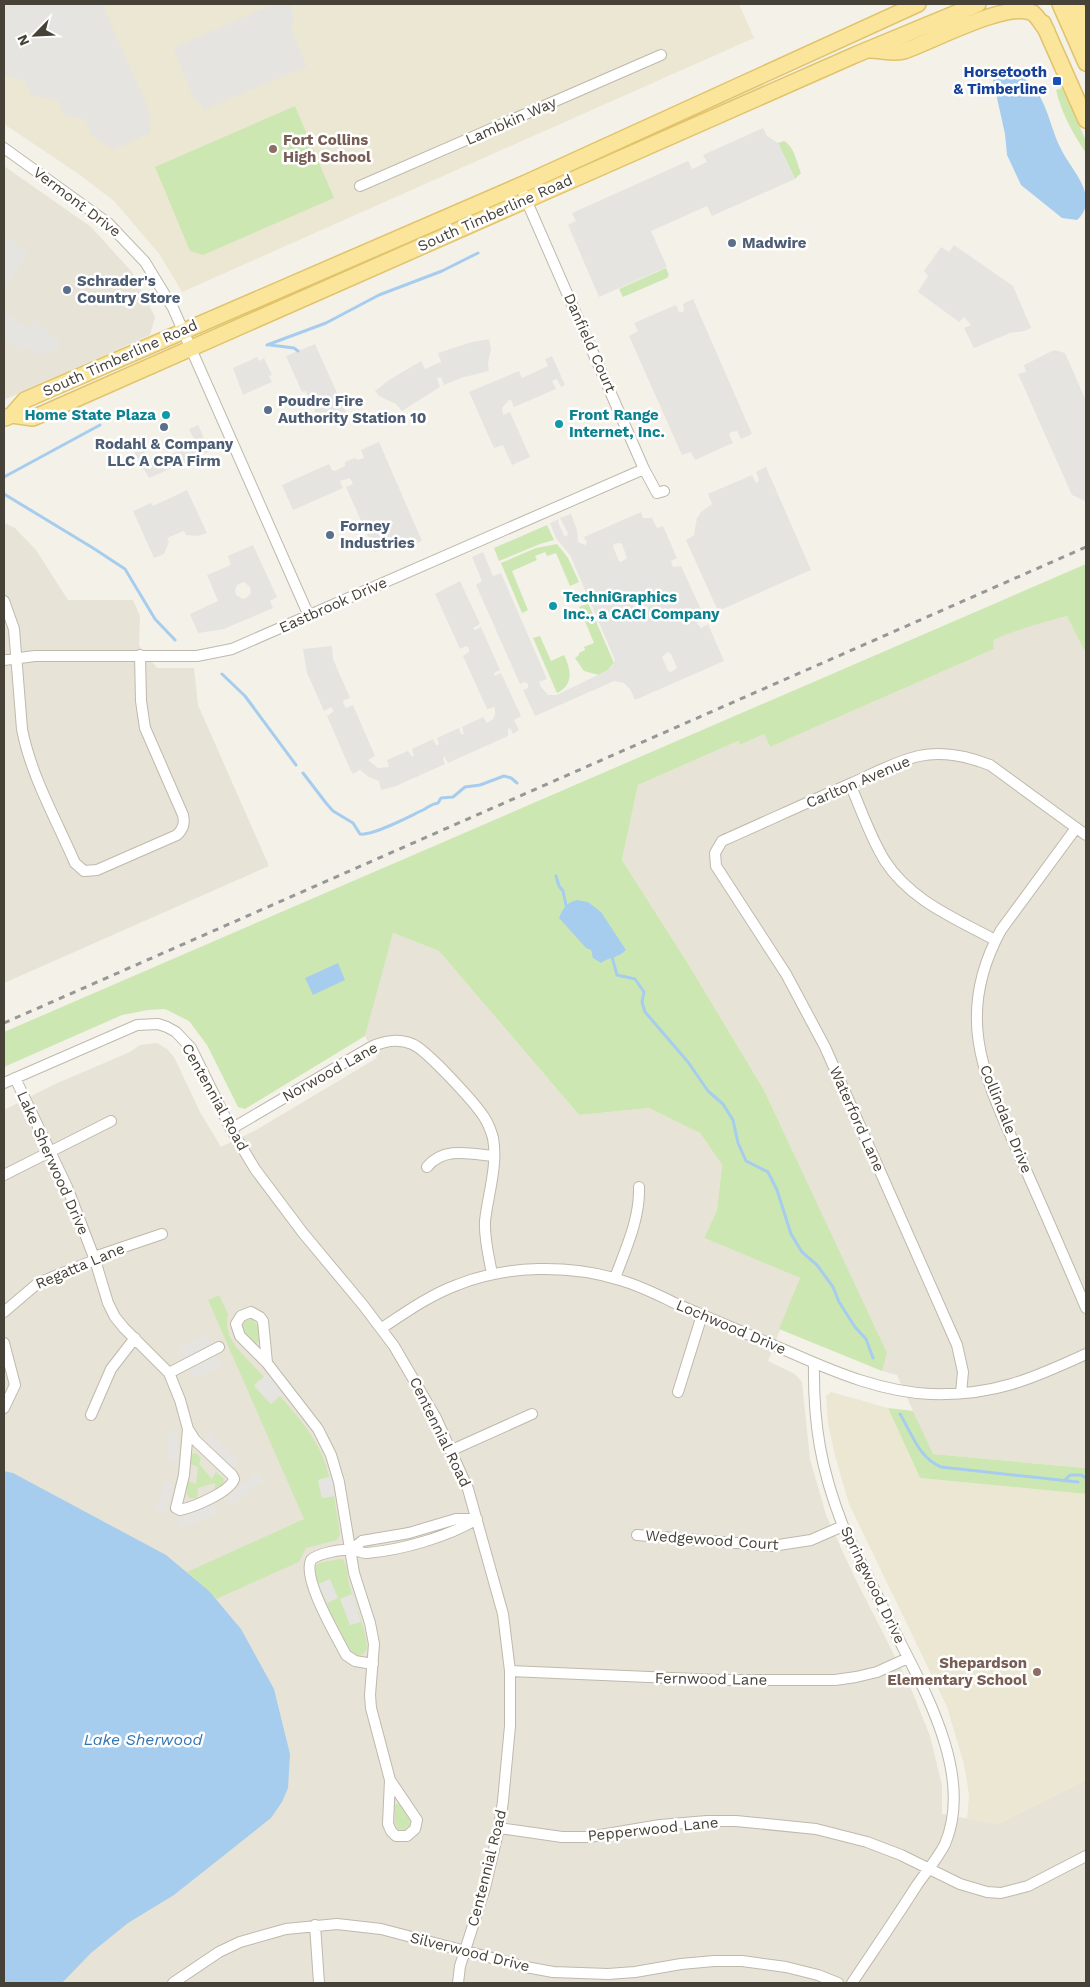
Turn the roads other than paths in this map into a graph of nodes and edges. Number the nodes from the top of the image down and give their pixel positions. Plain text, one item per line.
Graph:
1 (918, 4) edge
2 (978, 4) edge
3 (1035, 4) edge
4 (1060, 4) edge
5 (1076, 4) edge
6 (1047, 32) junction
7 (1086, 38) edge
8 (866, 50) junction
9 (661, 55) dead end
10 (1086, 63) edge
11 (1086, 120) edge
12 (4, 148) edge
13 (360, 186) dead end
14 (519, 186) junction
15 (527, 199) junction
16 (183, 331) junction
17 (190, 349) junction
18 (8, 417) edge
19 (644, 469) junction
20 (664, 491) dead end
21 (4, 600) edge
22 (309, 616) junction
23 (140, 655) junction
24 (17, 658) junction
25 (4, 660) edge
26 (850, 784) junction
27 (1076, 828) junction
28 (1086, 835) edge
29 (714, 860) joint
30 (995, 940) junction
31 (15, 1078) junction
32 (4, 1083) edge
33 (111, 1121) dead end
34 (231, 1129) junction
35 (50, 1153) junction
36 (494, 1156) junction
37 (427, 1167) dead end
38 (4, 1176) edge
39 (639, 1188) dead end
40 (162, 1234) dead end
41 (94, 1260) junction
42 (492, 1274) junction
43 (615, 1278) junction
44 (1086, 1308) edge
45 (4, 1312) edge
46 (702, 1315) junction
47 (382, 1328) junction
48 (135, 1338) junction
49 (4, 1343) edge
50 (220, 1347) dead end
51 (1086, 1354) edge
52 (268, 1363) junction
53 (814, 1363) junction
54 (168, 1373) junction
55 (678, 1392) dead end
56 (961, 1393) junction
57 (4, 1408) edge
58 (532, 1414) dead end
59 (91, 1415) dead end
60 (188, 1429) junction
61 (452, 1450) junction
62 (477, 1519) junction
63 (843, 1526) junction
64 (637, 1535) dead end
65 (351, 1550) junction
66 (908, 1658) junction
67 (373, 1664) junction
68 (510, 1671) junction
69 (390, 1780) junction
70 (499, 1828) junction
71 (1086, 1856) edge
72 (929, 1868) junction
73 (315, 1925) junction
74 (464, 1952) junction
75 (173, 1983) edge
76 (319, 1983) edge
77 (458, 1983) edge
78 (838, 1983) edge
79 (852, 1983) edge

1 - 14 main road, South Timberline Road
2 - 8 main road, South Timberline Road
3 - 6 main road
4 - 10 main road
5 - 7 main road
6 - 8 main road
6 - 11 main road
8 - 15 main road, South Timberline Road
9 - 13 street, Lambkin Way
12 - 16 street, Vermont Drive
14 - 15 street, Danfield Court
14 - 16 main road, South Timberline Road
15 - 17 main road, South Timberline Road
15 - 19 street, Danfield Court
16 - 17 street, Vermont Drive
16 - 18 main road, South Timberline Road
17 - 18 main road, South Timberline Road
17 - 22 street, Vermont Drive
19 - 20 street, Danfield Court
19 - 22 street, Eastbrook Drive
21 - 24 street
22 - 23 street, Eastbrook Drive
23 - 24 street, Eastbrook Drive
23 - 24 street
24 - 25 street, Eastbrook Drive
26 - 27 street, Carlton Avenue
26 - 29 street, Carlton Avenue
26 - 30 street
27 - 28 street, Carlton Avenue
27 - 30 street, Collindale Drive
29 - 56 street, Waterford Lane
30 - 44 street, Collindale Drive
31 - 32 street
31 - 34 street, Centennial Road
31 - 35 street, Lake Sherwood Drive
33 - 35 street
34 - 36 street, Norwood Lane
34 - 47 street, Centennial Road
35 - 38 street
35 - 41 street, Lake Sherwood Drive
36 - 37 street
36 - 42 street, Norwood Lane
39 - 43 street
40 - 41 street, Regatta Lane
41 - 45 street, Regatta Lane
41 - 48 street, Lake Sherwood Drive
42 - 43 street, Lochwood Drive
42 - 47 street, Lochwood Drive
43 - 46 street, Lochwood Drive
46 - 53 street, Lochwood Drive
46 - 55 street
47 - 61 street, Centennial Road
48 - 54 street, Lake Sherwood Drive
48 - 59 street
49 - 57 street
50 - 54 street
51 - 56 street, Lochwood Drive
52 - 52 street
52 - 65 street
53 - 56 street, Lochwood Drive
53 - 63 street, Springwood Drive
54 - 60 street, Lake Sherwood Drive
58 - 61 street
60 - 60 street, Lake Sherwood Drive
61 - 62 street, Centennial Road
62 - 65 street
62 - 68 street, Centennial Road
63 - 64 street, Wedgewood Court
63 - 66 street, Springwood Drive
65 - 67 street
65 - 67 street
66 - 68 street, Fernwood Lane
66 - 72 street, Springwood Drive
67 - 69 street
68 - 70 street, Centennial Road
69 - 69 street
70 - 72 street, Pepperwood Lane
70 - 74 street, Centennial Road
71 - 72 street, Pepperwood Lane
72 - 79 street, Springwood Drive
73 - 74 street, Silverwood Drive
73 - 75 street, Silverwood Drive
73 - 76 street
74 - 77 street, Centennial Road
74 - 78 street, Silverwood Drive

